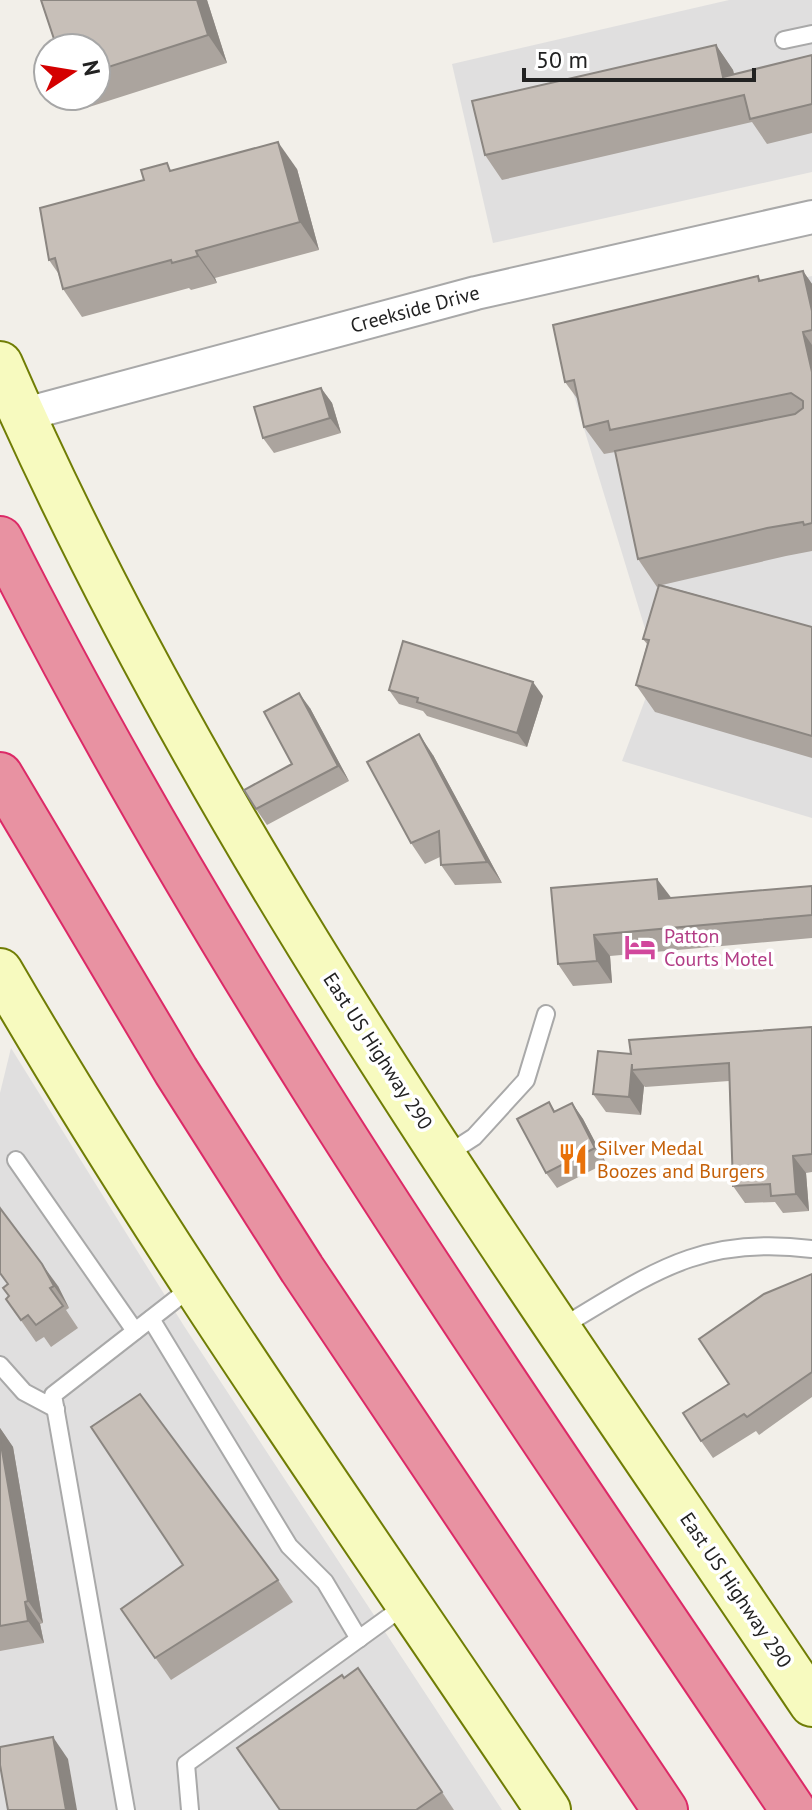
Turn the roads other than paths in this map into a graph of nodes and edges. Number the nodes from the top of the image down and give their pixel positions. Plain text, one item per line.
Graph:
1 (812, 34) edge
2 (784, 40) dead end
3 (812, 217) edge
4 (0, 364) edge
5 (22, 415) junction
6 (0, 539) edge
7 (0, 775) edge
8 (0, 971) edge
9 (546, 1014) dead end
10 (445, 1156) junction
11 (16, 1160) dead end
12 (812, 1249) edge
13 (194, 1285) junction
14 (151, 1319) junction
15 (560, 1328) junction
16 (135, 1331) junction
17 (0, 1365) edge
18 (56, 1409) junction
19 (393, 1614) junction
20 (359, 1639) junction
21 (812, 1704) edge
22 (126, 1810) edge
23 (190, 1810) edge
24 (548, 1810) edge
25 (665, 1810) edge
26 (793, 1810) edge

1 - 2 lane
3 - 5 street, Creekside Drive
4 - 5 main road, East US Highway 290
5 - 10 main road, East US Highway 290
6 - 26 highway
7 - 25 highway
8 - 13 main road
9 - 10 lane
10 - 15 main road, East US Highway 290
11 - 16 lane
12 - 15 lane
13 - 14 lane
13 - 19 main road
14 - 16 lane
14 - 20 lane
15 - 21 main road, East US Highway 290
16 - 18 lane
17 - 18 lane
18 - 22 lane
19 - 20 lane
19 - 24 main road
20 - 23 lane

